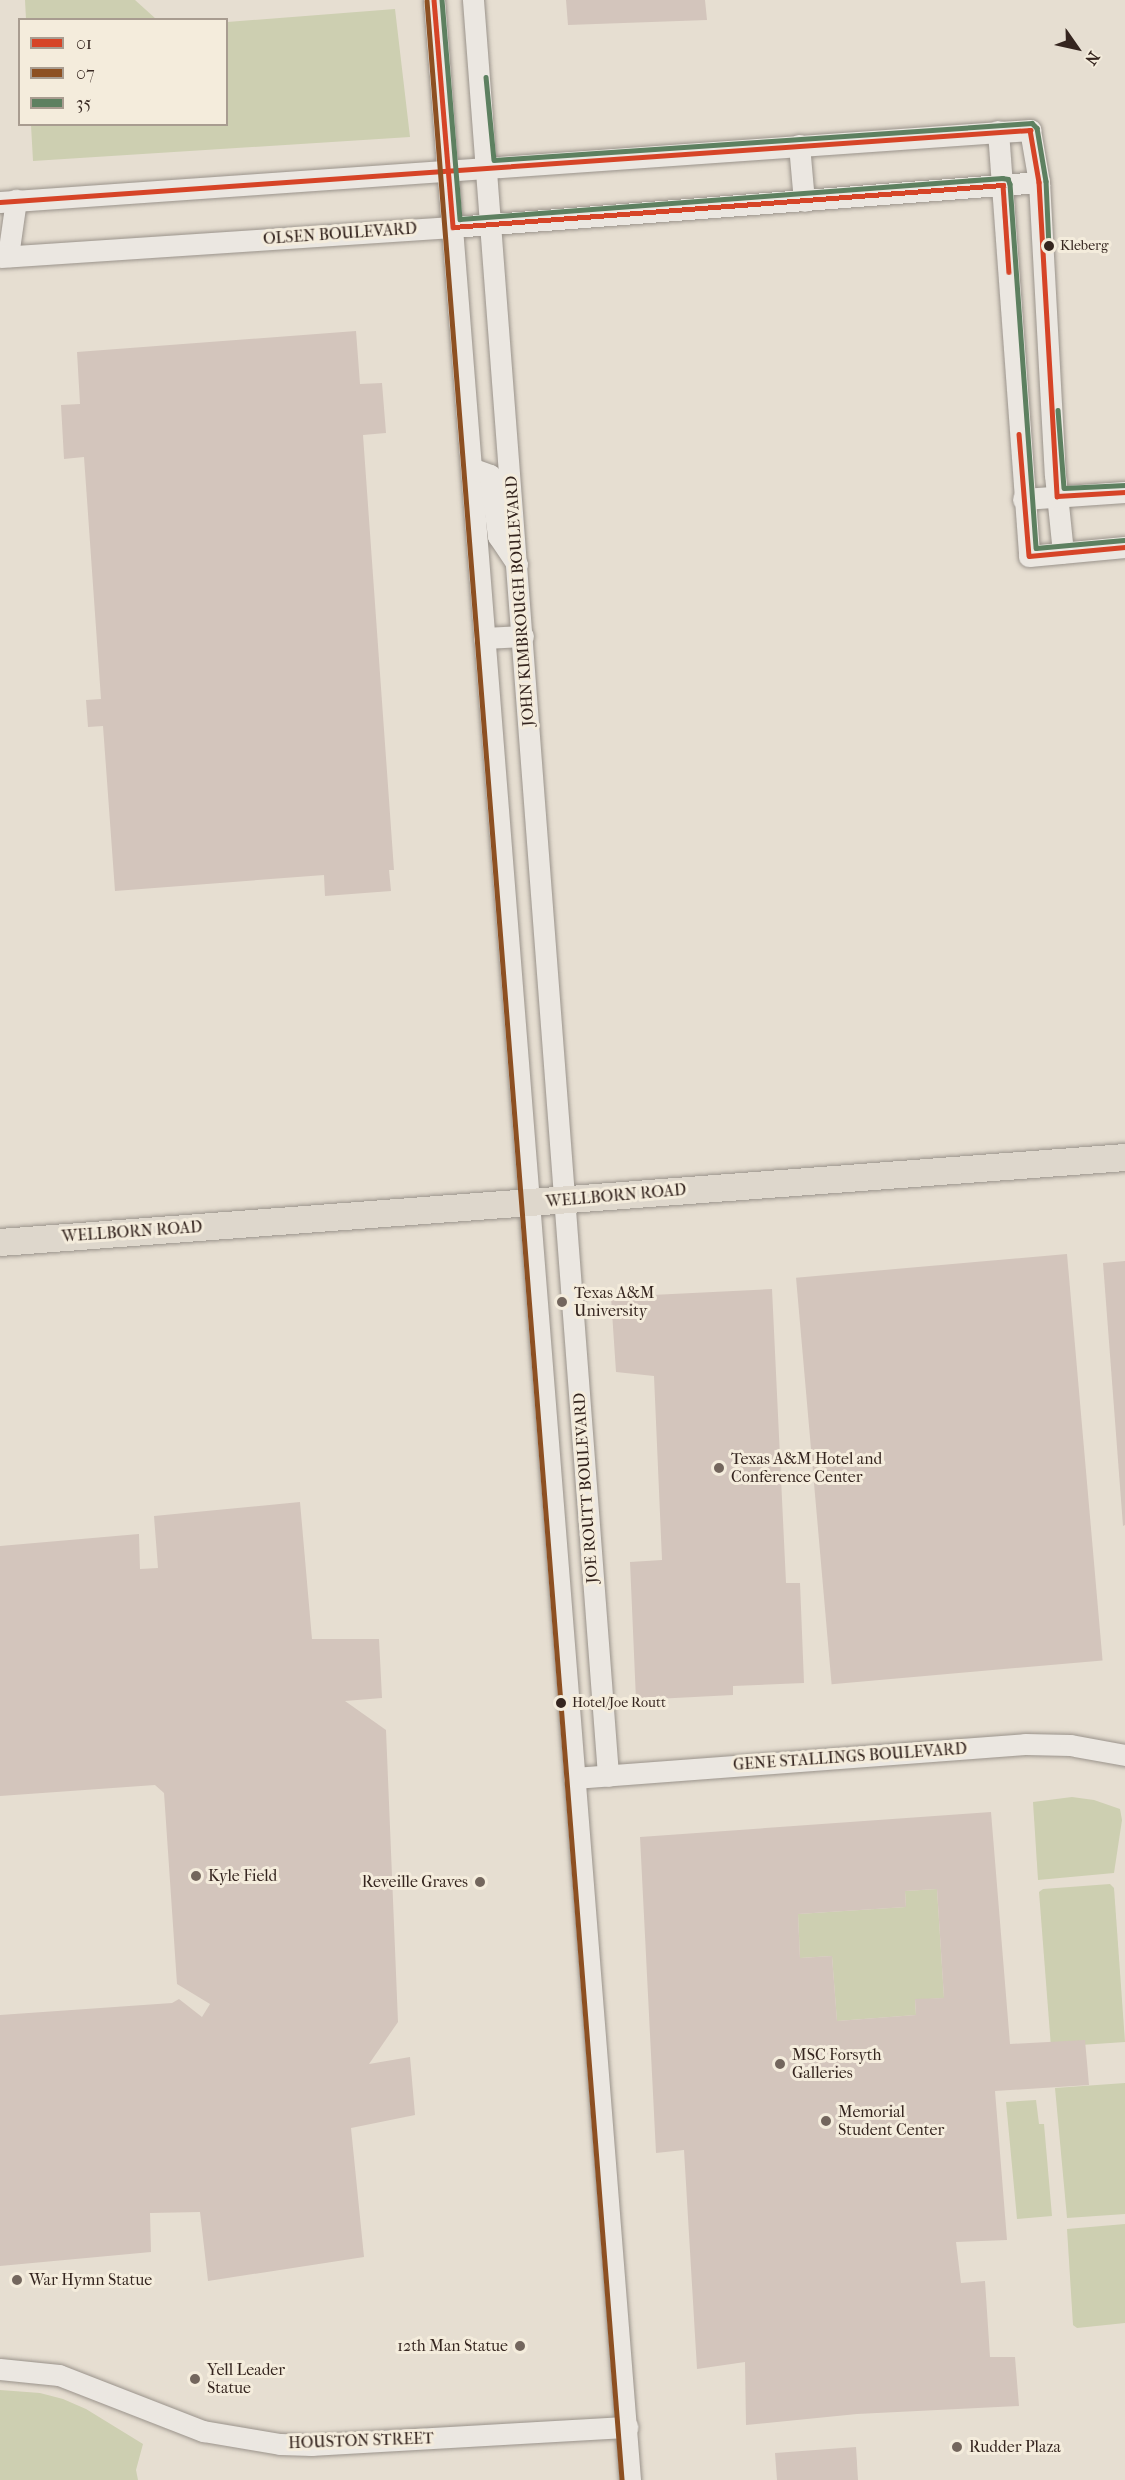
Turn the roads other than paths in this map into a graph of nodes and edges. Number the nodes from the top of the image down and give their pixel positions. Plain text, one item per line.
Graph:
1 (434, 0) edge
2 (473, 0) edge
3 (998, 130) junction
4 (799, 145) junction
5 (487, 168) junction
6 (447, 170) junction
7 (1039, 182) junction
8 (1003, 185) junction
9 (8, 201) edge
10 (804, 201) junction
11 (492, 223) junction
12 (453, 227) junction
13 (4, 256) edge
14 (471, 468) junction
15 (1125, 492) edge
16 (1057, 496) junction
17 (1023, 499) junction
18 (1125, 547) edge
19 (1063, 553) junction
20 (517, 564) junction
21 (523, 636) junction
22 (484, 638) junction
23 (1125, 1157) edge
24 (563, 1201) junction
25 (529, 1204) junction
26 (0, 1242) edge
27 (579, 1396) junction
28 (545, 1398) junction
29 (589, 1521) junction
30 (554, 1525) junction
31 (1125, 1755) edge
32 (608, 1776) junction
33 (574, 1778) junction
34 (0, 2369) edge
35 (627, 2427) junction
36 (630, 2480) edge

1 - 6 street
2 - 5 street, JOHN KIMBROUGH BOULEVARD
3 - 4 street
3 - 7 street
3 - 8 street
4 - 5 street
4 - 10 street
5 - 6 street
5 - 11 street, JOHN KIMBROUGH BOULEVARD
6 - 9 street
6 - 12 street
7 - 8 street, OLSEN BOULEVARD
7 - 16 street
8 - 10 street, OLSEN BOULEVARD
8 - 17 street
9 - 13 street
10 - 11 street, OLSEN BOULEVARD
11 - 12 street, OLSEN BOULEVARD
11 - 20 street, JOHN KIMBROUGH BOULEVARD
12 - 13 street, OLSEN BOULEVARD
12 - 14 street
14 - 20 street
14 - 22 street
15 - 16 street
16 - 17 street
16 - 19 street
17 - 19 street
18 - 19 street
20 - 21 street, JOHN KIMBROUGH BOULEVARD
21 - 22 street
21 - 24 street, JOHN KIMBROUGH BOULEVARD
22 - 25 street
23 - 24 main road, WELLBORN ROAD
24 - 25 main road, WELLBORN ROAD
24 - 27 street, JOE ROUTT BOULEVARD
25 - 26 main road, WELLBORN ROAD
25 - 28 street, JOE ROUTT BOULEVARD
27 - 28 street
27 - 29 street, JOE ROUTT BOULEVARD
28 - 30 street, JOE ROUTT BOULEVARD
29 - 30 street
29 - 32 street, JOE ROUTT BOULEVARD
30 - 33 street, JOE ROUTT BOULEVARD
31 - 32 street, GENE STALLINGS BOULEVARD
32 - 33 street, GENE STALLINGS BOULEVARD
33 - 35 street, JOE ROUTT BOULEVARD
34 - 35 street, HOUSTON STREET
35 - 36 street, JOE ROUTT BOULEVARD

